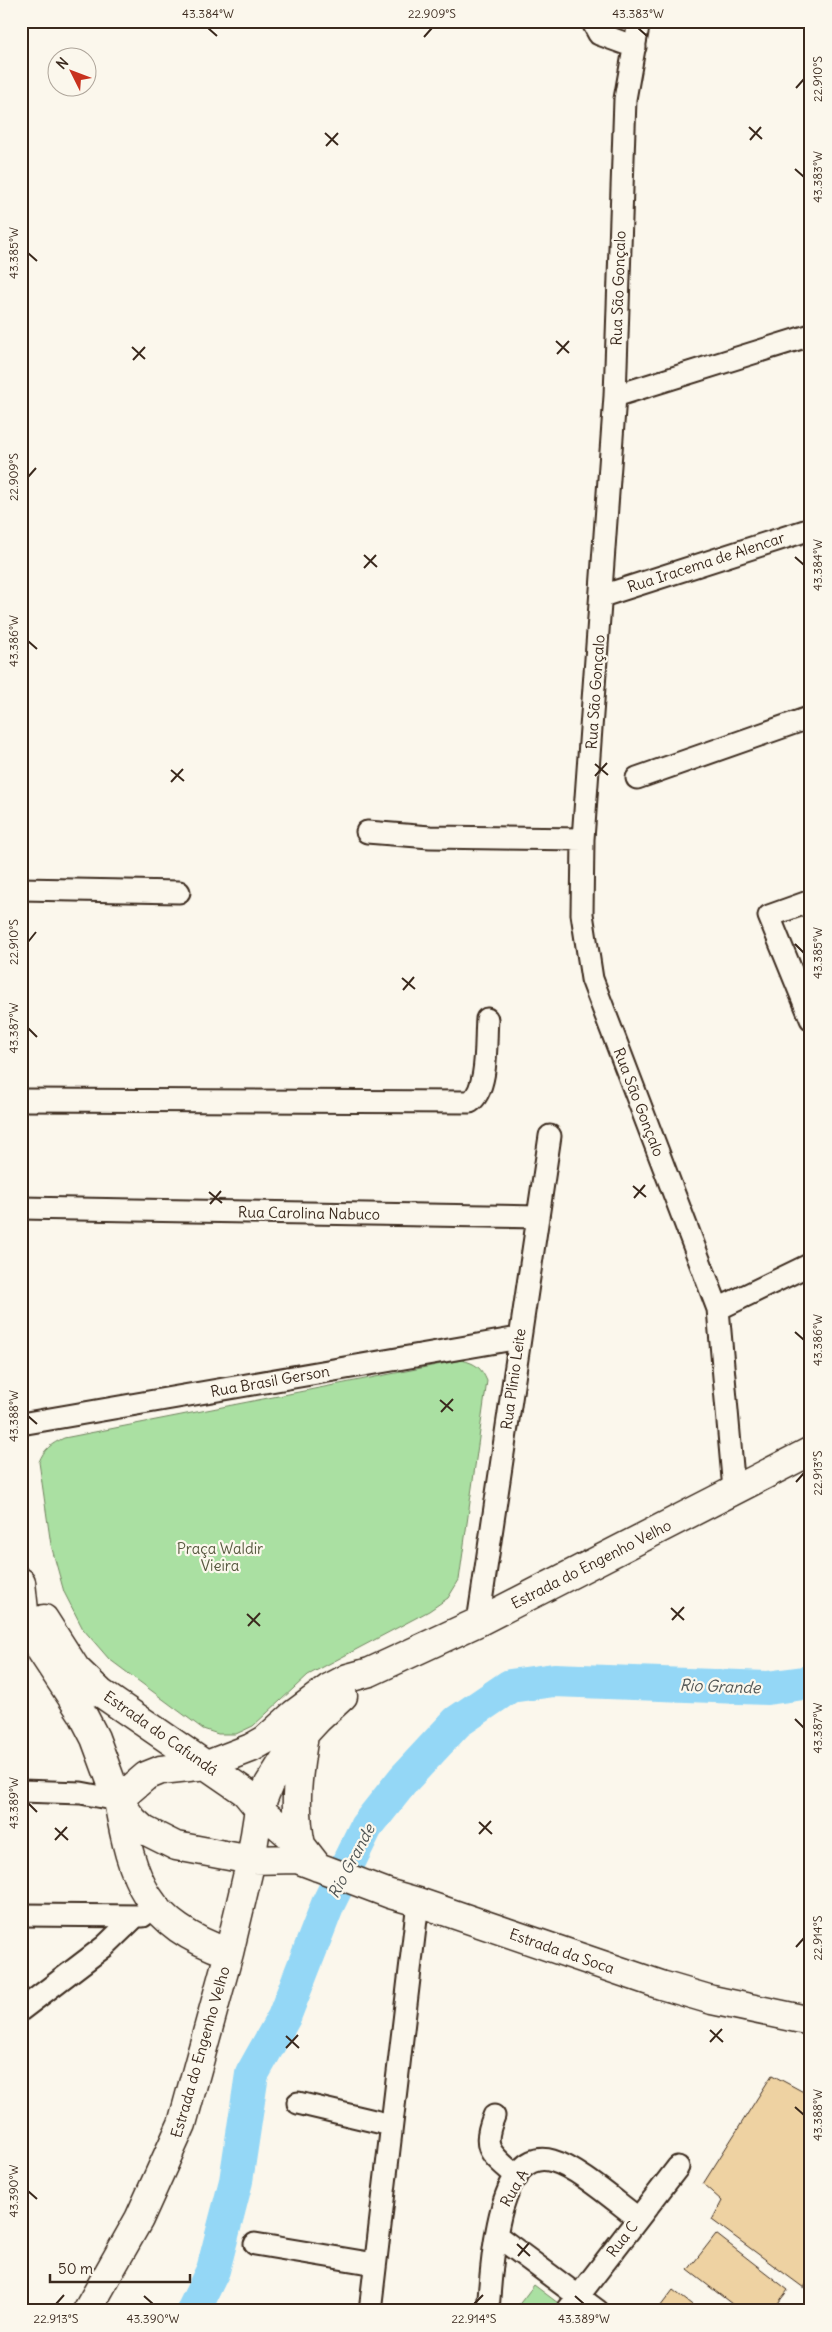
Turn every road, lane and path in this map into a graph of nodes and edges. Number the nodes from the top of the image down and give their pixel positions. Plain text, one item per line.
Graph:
1 (592, 21) edge
2 (639, 21) edge
3 (635, 47) junction
4 (811, 335) edge
5 (614, 396) junction
6 (811, 529) edge
7 (602, 596) junction
8 (811, 717) edge
9 (637, 778) dead end
10 (367, 832) dead end
11 (584, 839) junction
12 (21, 889) edge
13 (178, 892) dead end
14 (811, 901) edge
15 (487, 1019) dead end
16 (811, 1020) edge
17 (21, 1100) edge
18 (550, 1136) dead end
19 (21, 1208) edge
20 (538, 1217) junction
21 (811, 1264) edge
22 (718, 1309) junction
23 (519, 1338) junction
24 (21, 1424) edge
25 (811, 1451) edge
26 (734, 1490) junction
27 (21, 1576) edge
28 (21, 1582) edge
29 (478, 1622) junction
30 (370, 1672) junction
31 (305, 1734) junction
32 (207, 1765) junction
33 (21, 1791) edge
34 (118, 1800) junction
35 (259, 1809) junction
36 (301, 1845) junction
37 (251, 1860) junction
38 (326, 1870) junction
39 (418, 1902) junction
40 (21, 1915) edge
41 (136, 1916) junction
42 (163, 1916) junction
43 (229, 1953) junction
44 (21, 2010) edge
45 (811, 2021) edge
46 (298, 2103) dead end
47 (494, 2116) dead end
48 (391, 2125) junction
49 (678, 2168) dead end
50 (517, 2176) junction
51 (638, 2218) junction
52 (496, 2235) junction
53 (255, 2244) dead end
54 (376, 2264) junction
55 (573, 2303) edge
56 (87, 2311) edge
57 (370, 2311) edge
58 (488, 2311) edge
59 (598, 2311) edge

1 - 3 street
2 - 3 street, Rua São Gonçalo
3 - 5 street, Rua São Gonçalo
4 - 5 street
5 - 7 street, Rua São Gonçalo
6 - 7 street, Rua Iracema de Alencar
7 - 11 street, Rua São Gonçalo
8 - 9 street
10 - 11 street
11 - 22 street, Rua São Gonçalo
12 - 13 street
14 - 16 street
15 - 17 street
18 - 20 street, Rua Plínio Leite
19 - 20 street, Rua Carolina Nabuco
20 - 23 street, Rua Plínio Leite
21 - 22 street
22 - 26 street, Rua São Gonçalo
23 - 24 street, Rua Brasil Gerson
23 - 29 street, Rua Plínio Leite
25 - 26 street, Estrada do Engenho Velho
26 - 29 street, Estrada do Engenho Velho
27 - 32 street, Estrada do Cafundá
28 - 34 street, Estrada do Cafundá
29 - 30 street, Estrada do Engenho Velho
30 - 31 street, Estrada do Engenho Velho
30 - 32 street, Estrada do Engenho Velho
31 - 35 street, Estrada do Engenho Velho
31 - 36 street
32 - 34 street, Estrada do Engenho Velho
32 - 35 street, Estrada do Cafundá
33 - 34 street
34 - 37 street, Estrada do Cafundá
34 - 42 street, Estrada do Engenho Velho
35 - 36 street
35 - 37 street, Estrada do Engenho Velho
36 - 38 street
37 - 38 street, Estrada da Soca
37 - 43 street, Estrada do Engenho Velho
38 - 39 street, Estrada da Soca
39 - 45 street, Estrada da Soca
39 - 48 street
40 - 41 street
41 - 42 street
41 - 44 street
42 - 43 street, Estrada do Engenho Velho
43 - 56 street, Estrada do Engenho Velho
46 - 48 street
47 - 50 street
48 - 54 street
49 - 51 street, Rua C
50 - 51 street, Rua A
50 - 52 street, Rua A
51 - 55 street, Rua C
52 - 55 street
52 - 58 street, Rua A
53 - 54 street
54 - 57 street
55 - 59 street

